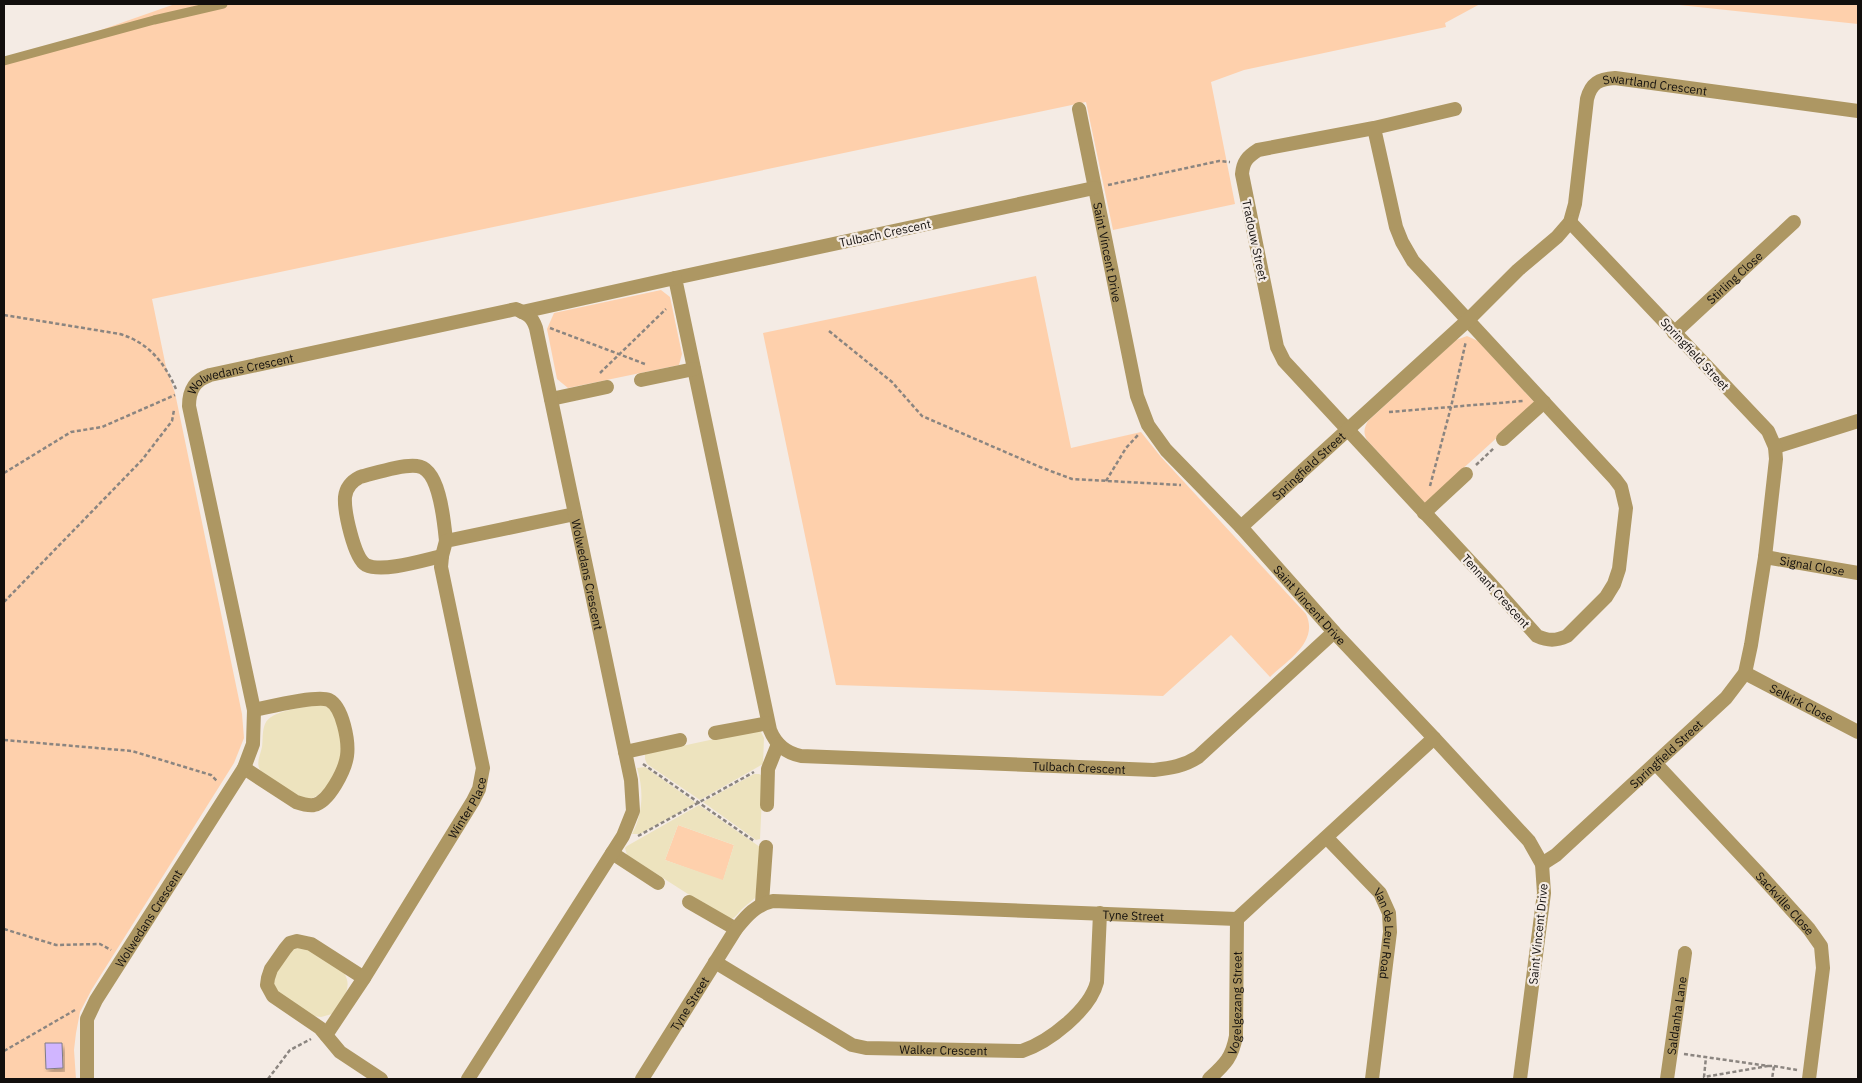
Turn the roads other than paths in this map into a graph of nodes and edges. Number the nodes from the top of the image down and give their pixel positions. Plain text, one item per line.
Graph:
1 (223, 4) edge
2 (4, 61) edge
3 (1079, 109) dead end
4 (1455, 109) dead end
5 (1858, 111) edge
6 (1374, 128) junction
7 (1094, 188) junction
8 (1570, 222) junction
9 (1794, 222) dead end
10 (675, 278) junction
11 (627, 289) joint
12 (522, 312) junction
13 (1468, 320) junction
14 (1674, 332) junction
15 (694, 369) junction
16 (641, 380) dead end
17 (607, 387) dead end
18 (551, 398) junction
19 (1544, 402) junction
20 (1858, 421) edge
21 (1346, 430) junction
22 (1503, 439) road end
23 (1775, 447) junction
24 (1466, 474) road end
25 (1428, 509) junction
26 (576, 514) junction
27 (1241, 527) junction
28 (446, 541) junction
29 (442, 556) junction
30 (1764, 557) junction
31 (1858, 573) edge
32 (1334, 632) junction
33 (1745, 673) junction
34 (254, 710) junction
35 (768, 723) junction
36 (1858, 732) edge
37 (715, 734) dead end
38 (1434, 738) junction
39 (680, 740) dead end
40 (778, 744) junction
41 (632, 750) junction
42 (1656, 764) junction
43 (244, 768) junction
44 (767, 805) dead end
45 (1327, 838) junction
46 (766, 847) road end
47 (612, 853) junction
48 (1542, 864) junction
49 (658, 883) dead end
50 (689, 902) dead end
51 (762, 903) junction
52 (1100, 913) junction
53 (1238, 919) junction
54 (736, 929) junction
55 (1685, 953) dead end
56 (715, 962) junction
57 (364, 978) junction
58 (323, 1032) junction
59 (1809, 1075) edge
60 (87, 1079) edge
61 (381, 1079) edge
62 (468, 1079) edge
63 (642, 1079) edge
64 (1209, 1079) edge
65 (1372, 1079) edge
66 (1520, 1079) edge
67 (1667, 1079) edge

1 - 2 lane
3 - 7 street, Saint Vincent Drive
4 - 6 street
5 - 8 street, Swartland Crescent
6 - 13 street
6 - 21 street, Tradouw Street
7 - 10 street, Tulbach Crescent
7 - 27 street, Saint Vincent Drive
8 - 13 street, Springfield Street
8 - 14 street, Springfield Street
9 - 14 street, Stirling Close
10 - 11 street, Tulbach Crescent
10 - 15 street
11 - 12 street, Wolwedans Crescent
12 - 18 street, Wolwedans Crescent
12 - 34 street, Wolwedans Crescent
13 - 19 street, Tennant Crescent
13 - 21 street, Springfield Street
14 - 23 street, Springfield Street
15 - 16 street
15 - 35 street
17 - 18 street
18 - 26 street, Wolwedans Crescent
19 - 22 street
19 - 25 street, Tennant Crescent
20 - 23 street
21 - 25 street, Tennant Crescent
21 - 27 street, Springfield Street
23 - 30 street, Springfield Street
24 - 25 street
26 - 28 street
26 - 41 street, Wolwedans Crescent
27 - 32 street, Saint Vincent Drive
28 - 29 street, Winter Place
28 - 29 street, Winter Place
29 - 57 street, Winter Place
30 - 31 street, Signal Close
30 - 33 street, Springfield Street
32 - 38 street, Saint Vincent Drive
32 - 40 street, Tulbach Crescent
33 - 36 street, Selkirk Close
33 - 42 street, Springfield Street
34 - 43 street, Wolwedans Crescent
34 - 43 street
35 - 37 street
35 - 40 street
38 - 45 street
38 - 48 street, Saint Vincent Drive
39 - 41 street
40 - 44 street
41 - 47 street, Wolwedans Crescent
42 - 48 street, Springfield Street
42 - 59 street, Sackville Close
43 - 60 street, Wolwedans Crescent
45 - 53 street
45 - 65 street, Van de Leur Road
46 - 51 street
47 - 49 street
47 - 62 street, Wolwedans Crescent
48 - 66 street, Saint Vincent Drive
50 - 54 street
51 - 52 street, Tyne Street
51 - 54 street, Tyne Street
52 - 53 street, Tyne Street
52 - 56 street, Walker Crescent
53 - 64 street, Vogelgezang Street
54 - 56 street, Tyne Street
55 - 67 street, Saldanha Lane
56 - 63 street, Tyne Street
57 - 58 street, Winter Place
57 - 58 street
58 - 61 street

